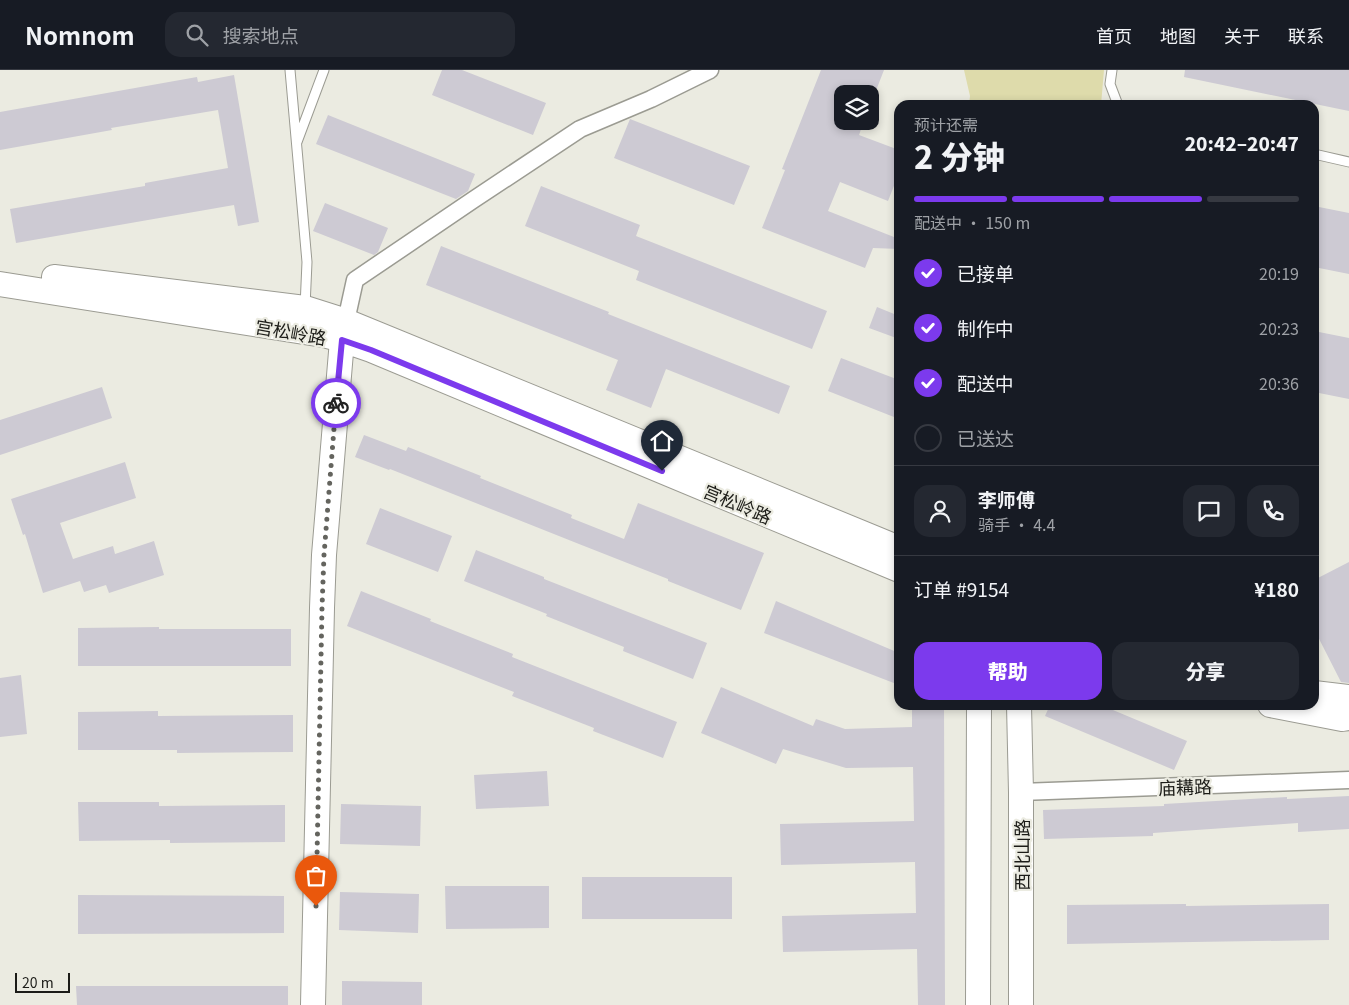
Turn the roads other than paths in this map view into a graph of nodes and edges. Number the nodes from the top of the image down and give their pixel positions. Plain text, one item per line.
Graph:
1 (290, 70) edge
2 (324, 70) edge
3 (710, 70) edge
4 (1112, 70) edge
5 (1116, 100) edge
6 (296, 144) junction
7 (1319, 155) edge
8 (1349, 162) edge
9 (0, 270) edge
10 (0, 284) edge
11 (305, 320) junction
12 (344, 330) junction
13 (894, 546) edge
14 (894, 568) edge
15 (1319, 694) edge
16 (1349, 697) edge
17 (979, 710) edge
18 (1019, 710) edge
19 (1296, 710) edge
20 (1349, 718) edge
21 (1349, 780) edge
22 (1021, 792) junction
23 (313, 1005) edge
24 (978, 1005) edge
25 (1022, 1005) edge

1 - 6 lane
2 - 6 lane
3 - 12 street
4 - 5 lane
6 - 11 lane
7 - 8 lane
9 - 11 main road
10 - 11 main road, 宫松岭路
11 - 12 main road, 宫松岭路
12 - 13 main road
12 - 14 main road, 宫松岭路
12 - 23 main road
15 - 16 main road
17 - 24 main road
18 - 22 main road, 西北山路
19 - 20 main road
21 - 22 street, 庙耩路
22 - 25 main road, 西北山路

